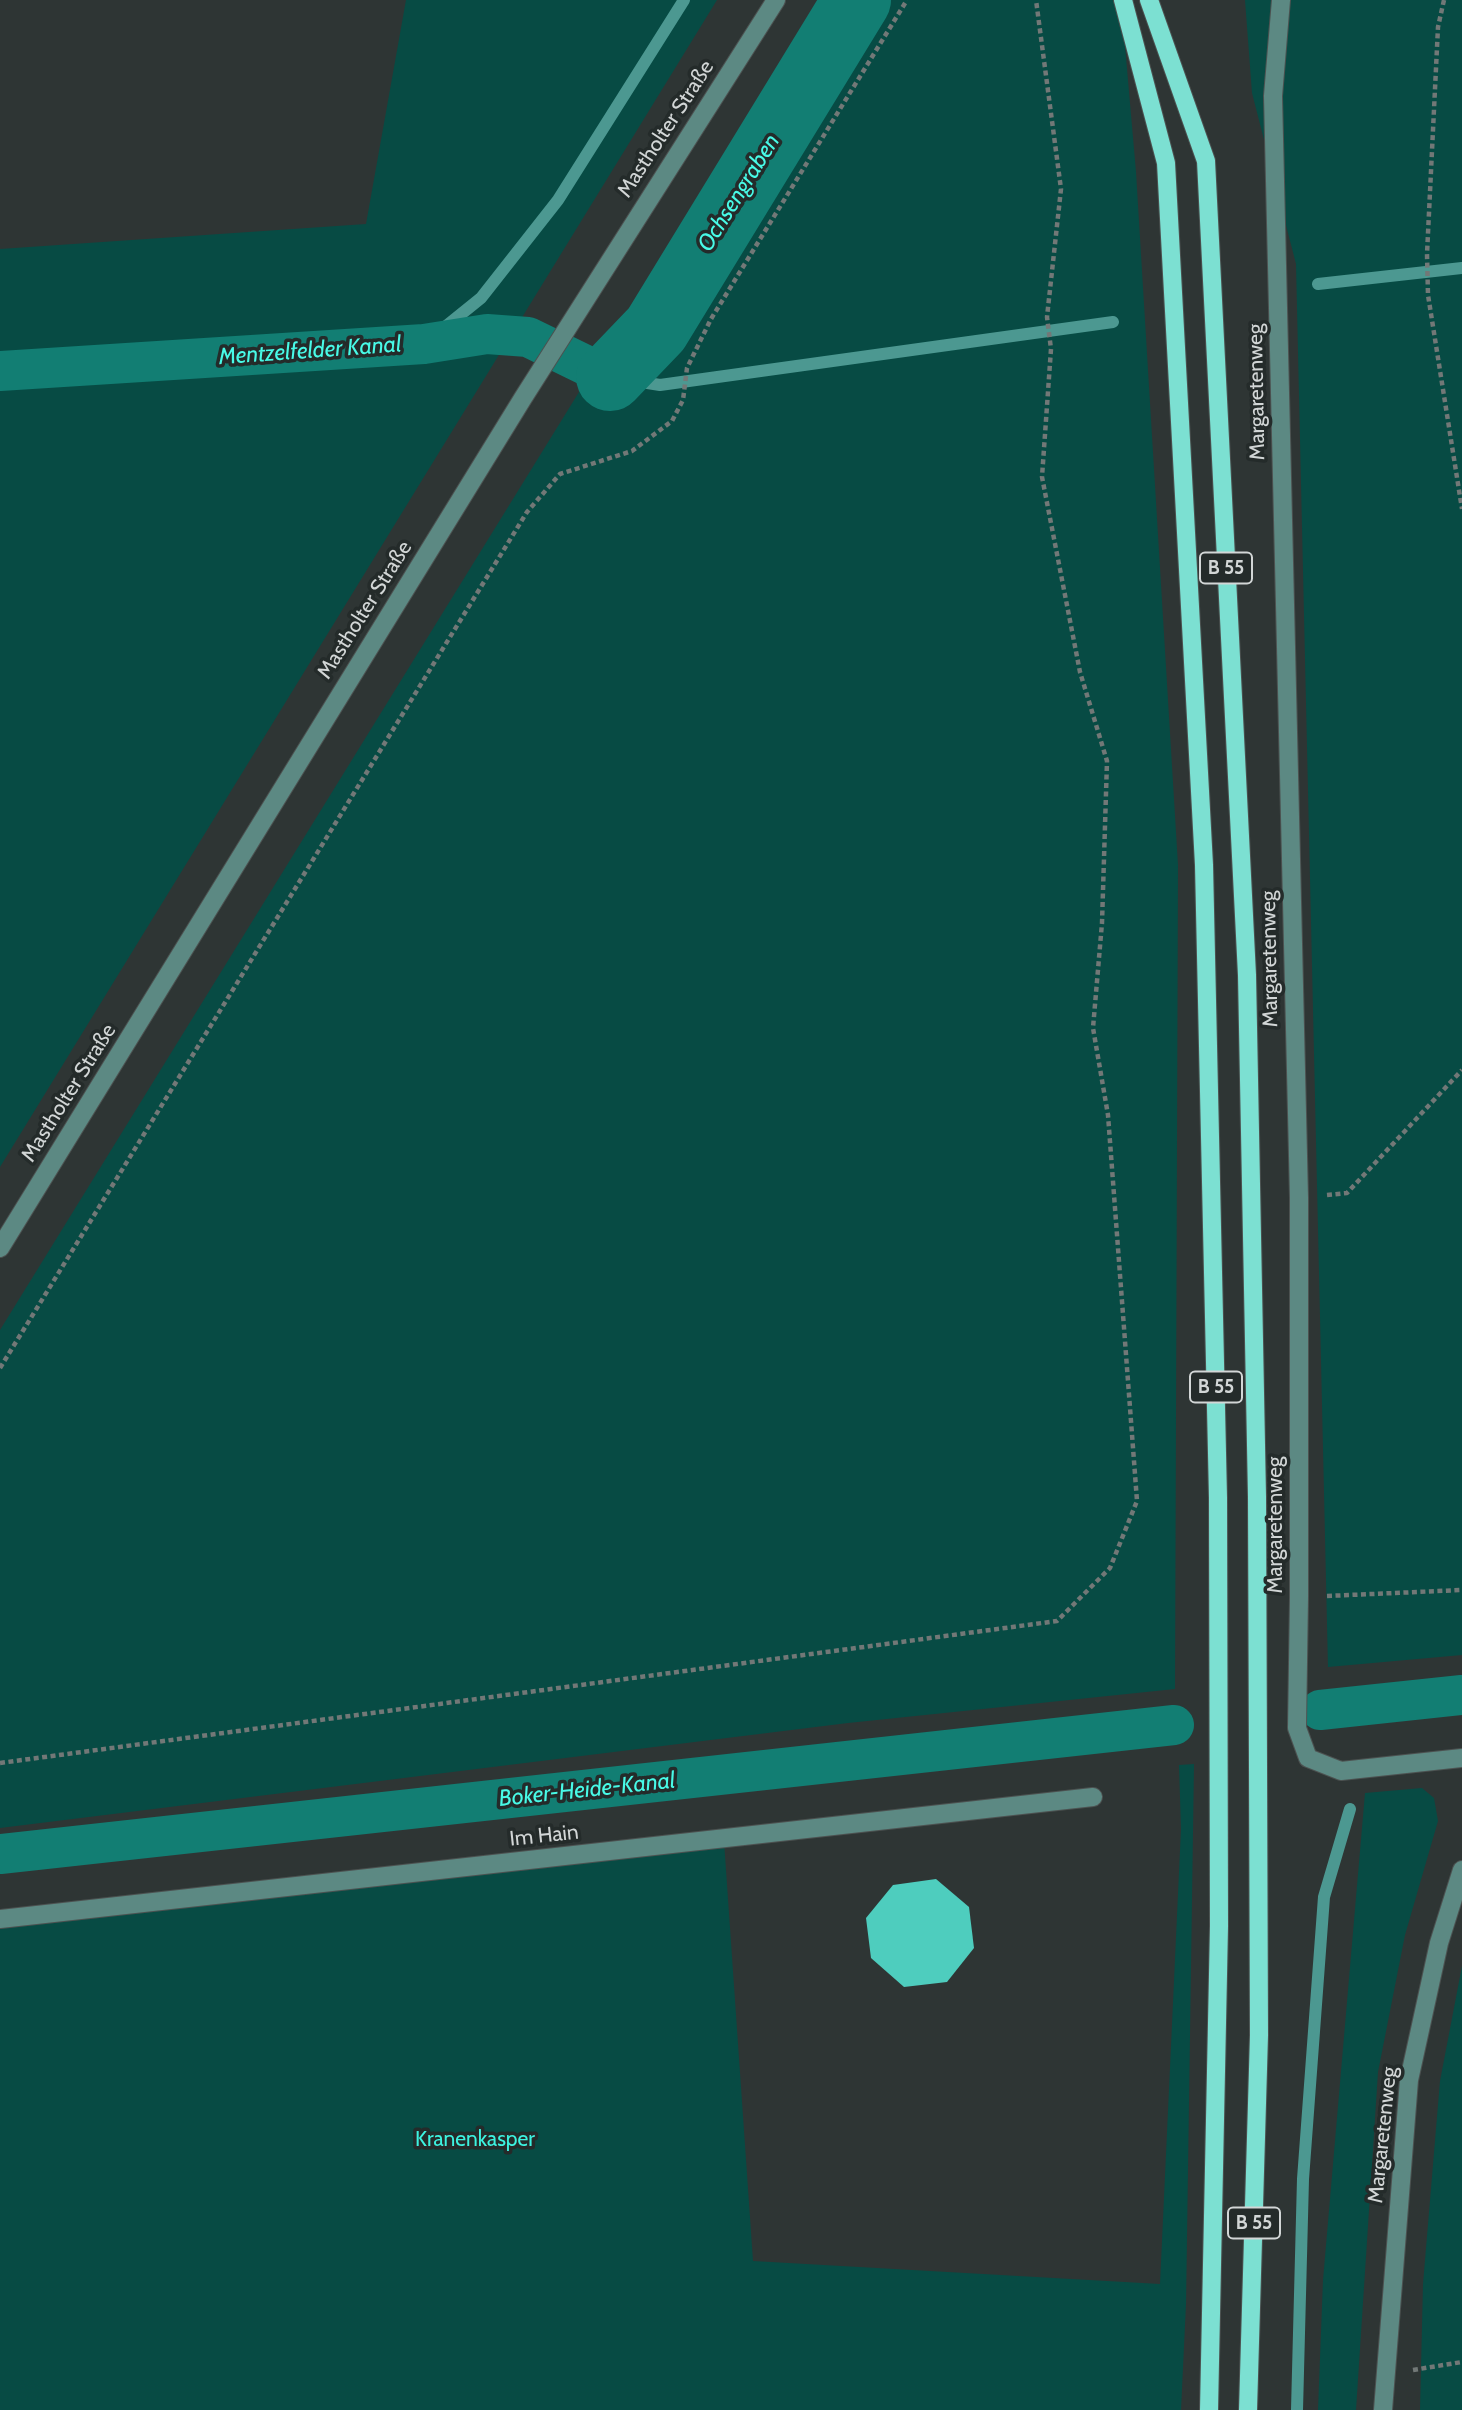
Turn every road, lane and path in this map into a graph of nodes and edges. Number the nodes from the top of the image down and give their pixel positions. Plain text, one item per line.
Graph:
1 (776, 0) edge
2 (907, 0) edge
3 (1036, 0) edge
4 (1123, 0) edge
5 (1149, 0) edge
6 (1281, 0) edge
7 (1444, 0) edge
8 (1462, 509) edge
9 (1462, 1070) edge
10 (1298, 1198) junction
11 (0, 1248) edge
12 (0, 1368) edge
13 (1462, 1590) edge
14 (1299, 1597) junction
15 (1462, 1758) edge
16 (0, 1763) edge
17 (1093, 1797) dead end
18 (1462, 1870) edge
19 (0, 1919) edge
20 (1462, 2362) edge
21 (1384, 2375) junction
22 (1209, 2410) edge
23 (1248, 2410) edge
24 (1383, 2410) edge

1 - 11 street, Mastholter Straße
2 - 12 path
3 - 16 path
4 - 22 main road, B 55
5 - 23 main road, B 55
6 - 10 street, Margaretenweg
7 - 8 path
9 - 10 path
10 - 14 street, Margaretenweg
13 - 14 path
14 - 15 street, Margaretenweg
17 - 19 street, Im Hain
18 - 21 street, Margaretenweg
20 - 21 path
21 - 24 street, Margaretenweg

